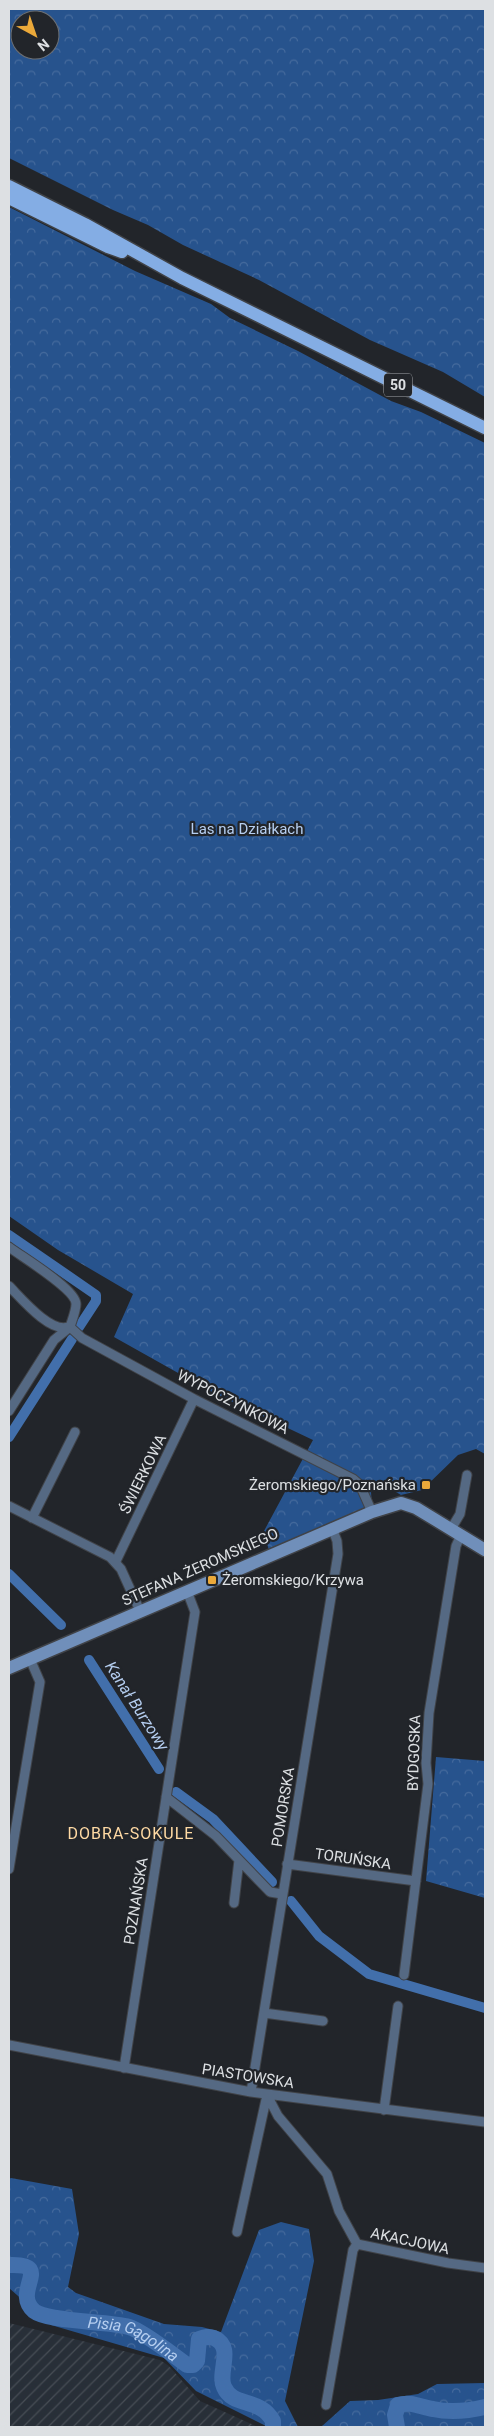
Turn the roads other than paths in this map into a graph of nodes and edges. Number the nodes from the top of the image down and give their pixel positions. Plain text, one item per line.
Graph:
1 (9, 186) edge
2 (9, 198) edge
3 (148, 261) junction
4 (485, 428) edge
5 (9, 1248) edge
6 (9, 1286) edge
7 (70, 1327) junction
8 (194, 1399) junction
9 (9, 1411) edge
10 (74, 1432) dead end
11 (467, 1475) dead end
12 (9, 1506) edge
13 (372, 1512) junction
14 (32, 1518) junction
15 (332, 1528) junction
16 (456, 1532) junction
17 (485, 1550) edge
18 (116, 1562) junction
19 (187, 1591) junction
20 (140, 1611) junction
21 (30, 1659) junction
22 (9, 1668) edge
23 (166, 1797) junction
24 (239, 1860) junction
25 (287, 1864) junction
26 (9, 1869) edge
27 (416, 1881) junction
28 (282, 1894) junction
29 (234, 1903) dead end
30 (404, 1975) dead end
31 (398, 2006) dead end
32 (264, 2013) junction
33 (323, 2021) dead end
34 (9, 2046) edge
35 (124, 2068) junction
36 (251, 2092) junction
37 (267, 2094) junction
38 (384, 2110) junction
39 (485, 2122) edge
40 (237, 2232) dead end
41 (357, 2244) junction
42 (485, 2268) edge
43 (326, 2405) dead end

1 - 3 main road, 50
2 - 3 main road, 50
3 - 4 main road, 50
5 - 7 street
6 - 7 street, WYPOCZYNKOWA
7 - 8 street, WYPOCZYNKOWA
7 - 9 street
8 - 13 street, WYPOCZYNKOWA
8 - 18 street, ŚWIERKOWA
10 - 14 street
11 - 16 street, BYDGOSKA
12 - 14 street
13 - 15 street, STEFANA ŻEROMSKIEGO
13 - 16 street, STEFANA ŻEROMSKIEGO
14 - 18 street
15 - 19 street, STEFANA ŻEROMSKIEGO
15 - 25 street, POMORSKA
16 - 17 street
16 - 27 street, BYDGOSKA
18 - 20 street
19 - 20 street, STEFANA ŻEROMSKIEGO
19 - 23 street, POZNAŃSKA
20 - 21 street, STEFANA ŻEROMSKIEGO
21 - 22 street, STEFANA ŻEROMSKIEGO
21 - 26 street
23 - 24 street
23 - 35 street, POZNAŃSKA
24 - 28 street
24 - 29 street
25 - 27 street, TORUŃSKA
25 - 28 street, POMORSKA
27 - 30 street, BYDGOSKA
28 - 32 street, POMORSKA
31 - 38 street
32 - 33 street
32 - 36 street, POMORSKA
34 - 35 street, PIASTOWSKA
35 - 36 street, PIASTOWSKA
36 - 37 street, PIASTOWSKA
37 - 38 street, PIASTOWSKA
37 - 40 street
37 - 41 street, AKACJOWA
38 - 39 street, PIASTOWSKA
41 - 42 street, AKACJOWA
41 - 43 street

